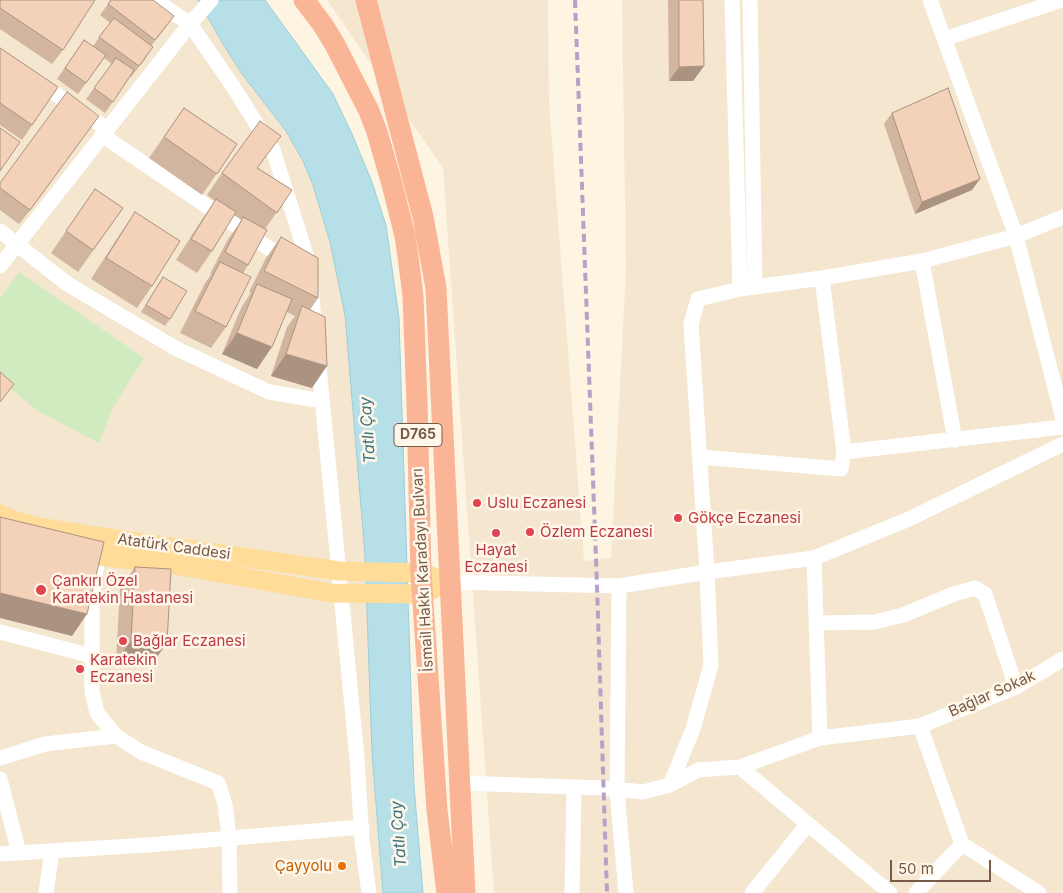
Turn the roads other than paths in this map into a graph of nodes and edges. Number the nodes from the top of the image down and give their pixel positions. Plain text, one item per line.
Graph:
1 (155, 0) edge
2 (211, 0) edge
3 (304, 0) edge
4 (366, 0) edge
5 (732, 0) edge
6 (750, 0) edge
7 (930, 0) edge
8 (1062, 0) edge
9 (190, 24) junction
10 (944, 39) junction
11 (25, 72) edge
12 (105, 132) junction
13 (1063, 217) edge
14 (0, 231) edge
15 (1016, 236) junction
16 (17, 243) junction
17 (922, 261) junction
18 (0, 266) edge
19 (310, 276) junction
20 (822, 278) junction
21 (755, 287) junction
22 (740, 289) junction
23 (322, 401) junction
24 (1063, 419) edge
25 (1063, 427) edge
26 (955, 440) junction
27 (1063, 444) edge
28 (844, 452) junction
29 (700, 458) junction
30 (0, 514) edge
31 (59, 548) edge
32 (99, 556) junction
33 (814, 558) junction
34 (344, 571) junction
35 (707, 572) junction
36 (449, 582) junction
37 (422, 584) junction
38 (619, 586) junction
39 (345, 593) junction
40 (817, 623) junction
41 (0, 632) edge
42 (92, 656) junction
43 (1063, 659) edge
44 (1016, 687) junction
45 (920, 726) junction
46 (116, 736) junction
47 (820, 738) junction
48 (0, 758) edge
49 (740, 766) junction
50 (0, 780) edge
51 (459, 783) junction
52 (670, 785) junction
53 (574, 787) junction
54 (617, 790) junction
55 (808, 824) junction
56 (362, 827) junction
57 (228, 838) junction
58 (962, 844) junction
59 (52, 850) junction
60 (19, 853) junction
61 (0, 854) edge
62 (46, 893) edge
63 (230, 893) edge
64 (369, 893) edge
65 (446, 893) edge
66 (465, 893) edge
67 (572, 893) edge
68 (626, 893) edge
69 (752, 893) edge
70 (890, 893) edge
71 (916, 893) edge
72 (1039, 893) edge

1 - 9 street
2 - 9 street
3 - 37 highway, İsmail Hakkı Karadayı Bulvarı / D765
4 - 36 highway, D765
5 - 22 street
6 - 21 street
7 - 10 street
8 - 10 street
9 - 12 street
9 - 19 street
10 - 15 street
11 - 12 street
12 - 16 street
12 - 19 street
13 - 15 street
14 - 16 street
15 - 17 street
15 - 24 street
16 - 18 street
16 - 23 street
17 - 20 street
17 - 26 street
19 - 23 street
20 - 21 street
20 - 28 street
21 - 22 street
22 - 29 street
23 - 34 street
25 - 26 street
26 - 28 street
27 - 33 street
28 - 29 street
29 - 35 street
30 - 34 main road, Atatürk Caddesi
31 - 32 main road, Atatürk Caddesi
32 - 39 main road, Atatürk Caddesi
32 - 42 street
33 - 35 street
33 - 40 street
34 - 37 main road, Atatürk Caddesi
34 - 39 street
35 - 38 street
35 - 52 street
36 - 37 main road
36 - 38 street
36 - 51 highway, D765
37 - 39 main road, Atatürk Caddesi
37 - 65 highway, İsmail Hakkı Karadayı Bulvarı / D765
38 - 54 street
39 - 56 street
40 - 44 street
40 - 47 street
41 - 42 street
42 - 46 street
43 - 44 street, Bağlar Sokak
44 - 45 street, Bağlar Sokak
45 - 47 street, Bağlar Sokak
45 - 58 street
46 - 48 street
46 - 57 street
47 - 49 street, Bağlar Sokak
49 - 52 street, Bağlar Sokak
49 - 55 street
50 - 60 street
51 - 53 street, Bağlar Sokak
51 - 66 highway, D765
52 - 54 street, Bağlar Sokak
53 - 54 street, Bağlar Sokak
53 - 67 street
54 - 68 street
55 - 69 street
55 - 70 street
56 - 57 street
56 - 64 street
57 - 59 street
57 - 63 street
58 - 71 street
58 - 72 street
59 - 60 street
59 - 62 street
60 - 61 street

